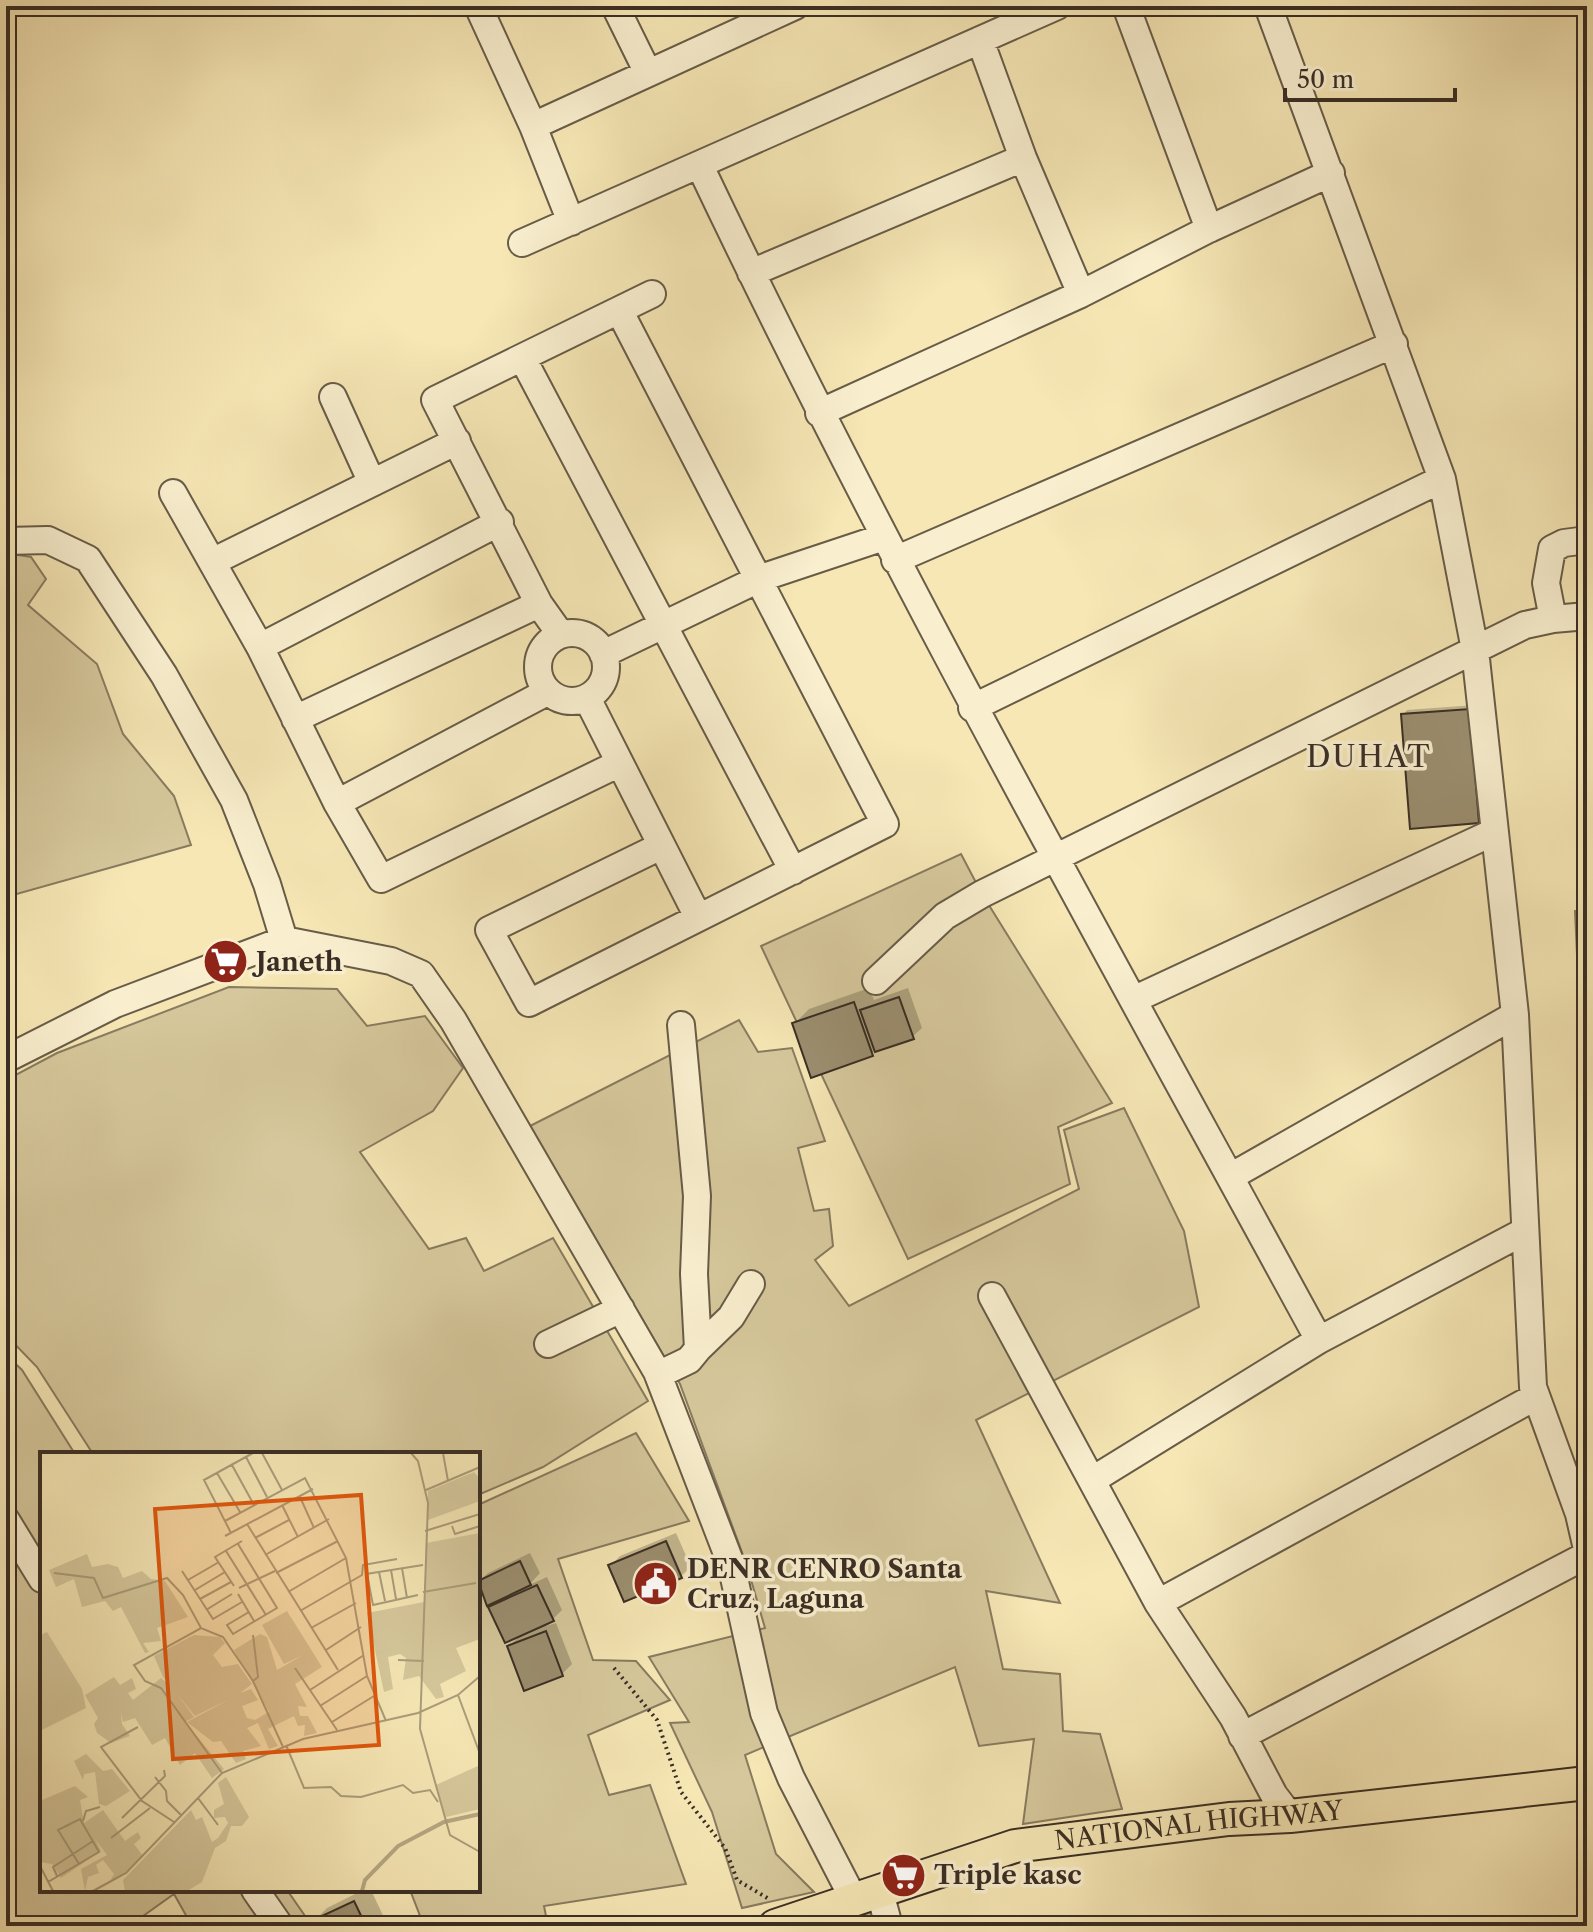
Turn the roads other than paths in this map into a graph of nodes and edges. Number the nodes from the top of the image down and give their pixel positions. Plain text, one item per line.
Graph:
1 (478, 6) edge
2 (615, 6) edge
3 (795, 6) edge
4 (1057, 6) edge
5 (1126, 6) edge
6 (1268, 6) edge
7 (755, 14) edge
8 (980, 40) junction
9 (647, 71) junction
10 (533, 126) junction
11 (1023, 158) junction
12 (700, 166) junction
13 (1331, 173) junction
14 (571, 222) junction
15 (1209, 229) junction
16 (522, 243) dead end
17 (751, 273) junction
18 (652, 294) dead end
19 (1081, 294) junction
20 (619, 310) junction
21 (1394, 344) junction
22 (523, 359) junction
23 (333, 397) dead end
24 (819, 413) junction
25 (457, 441) junction
26 (1442, 479) junction
27 (372, 483) junction
28 (173, 493) dead end
29 (500, 522) junction
30 (1587, 540) edge
31 (6, 541) edge
32 (889, 548) junction
33 (212, 562) junction
34 (761, 578) junction
35 (539, 604) junction
36 (1587, 616) edge
37 (1553, 619) junction
38 (665, 624) junction
39 (561, 635) junction
40 (260, 647) junction
41 (1475, 650) junction
42 (603, 654) junction
43 (547, 692) junction
44 (587, 698) junction
45 (972, 708) junction
46 (295, 719) junction
47 (620, 763) junction
48 (337, 803) junction
49 (1494, 832) junction
50 (661, 846) junction
51 (1055, 860) junction
52 (793, 871) junction
53 (698, 917) junction
54 (284, 940) junction
55 (876, 981) dead end
56 (1135, 999) junction
57 (1515, 1015) junction
58 (681, 1025) dead end
59 (6, 1059) edge
60 (1230, 1177) junction
61 (1525, 1231) junction
62 (751, 1284) dead end
63 (992, 1296) dead end
64 (621, 1309) junction
65 (1319, 1340) junction
66 (548, 1344) dead end
67 (698, 1349) junction
68 (658, 1375) junction
69 (1535, 1397) junction
70 (1094, 1479) junction
71 (6, 1520) edge
72 (1587, 1552) edge
73 (40, 1576) edge
74 (1158, 1603) junction
75 (1242, 1736) junction
76 (1587, 1783) edge
77 (1290, 1816) junction
78 (256, 1892) edge
79 (866, 1893) junction
80 (785, 1923) edge
81 (280, 1926) edge
82 (889, 1926) edge

1 - 10 street
2 - 9 street
3 - 7 street
4 - 8 street
5 - 15 street
6 - 13 street
7 - 9 street
8 - 11 street
8 - 12 street
9 - 10 street
10 - 14 street
11 - 17 street
11 - 19 street
12 - 14 street
12 - 17 street
13 - 15 street
13 - 21 street
14 - 16 street
15 - 19 street
17 - 24 street
18 - 20 street
19 - 24 street
20 - 22 street
20 - 34 street
21 - 26 street
21 - 32 street
22 - 25 street
22 - 38 street
23 - 27 street
24 - 32 street
25 - 27 street
25 - 29 street
26 - 41 street
26 - 45 street
27 - 33 street
28 - 33 street
29 - 35 street
29 - 40 street
30 - 37 street
31 - 54 street
32 - 34 street
32 - 45 street
33 - 40 street
34 - 38 street
34 - 52 street
35 - 39 street
35 - 46 street
36 - 37 street
37 - 41 street
38 - 42 street
38 - 52 street
39 - 42 street
39 - 43 street
40 - 46 street
41 - 49 street
41 - 51 street
42 - 44 street
43 - 44 street
43 - 48 street
44 - 47 street
45 - 51 street
46 - 48 street
47 - 48 street
47 - 50 street
49 - 56 street
49 - 57 street
50 - 53 street
50 - 53 street
51 - 55 street
51 - 56 street
52 - 53 street
54 - 59 street
54 - 64 street
56 - 60 street
57 - 60 street
57 - 61 street
58 - 67 street
60 - 65 street
61 - 65 street
61 - 69 street
62 - 67 street
63 - 70 street
64 - 66 street
64 - 68 street
65 - 70 street
67 - 68 street
68 - 79 street
69 - 72 street
69 - 74 street
70 - 74 street
71 - 73 street
72 - 75 street
74 - 75 street
75 - 77 street
76 - 77 main road, NATIONAL HIGHWAY
77 - 79 main road, NATIONAL HIGHWAY
78 - 81 street
79 - 80 main road, NATIONAL HIGHWAY
79 - 82 street

